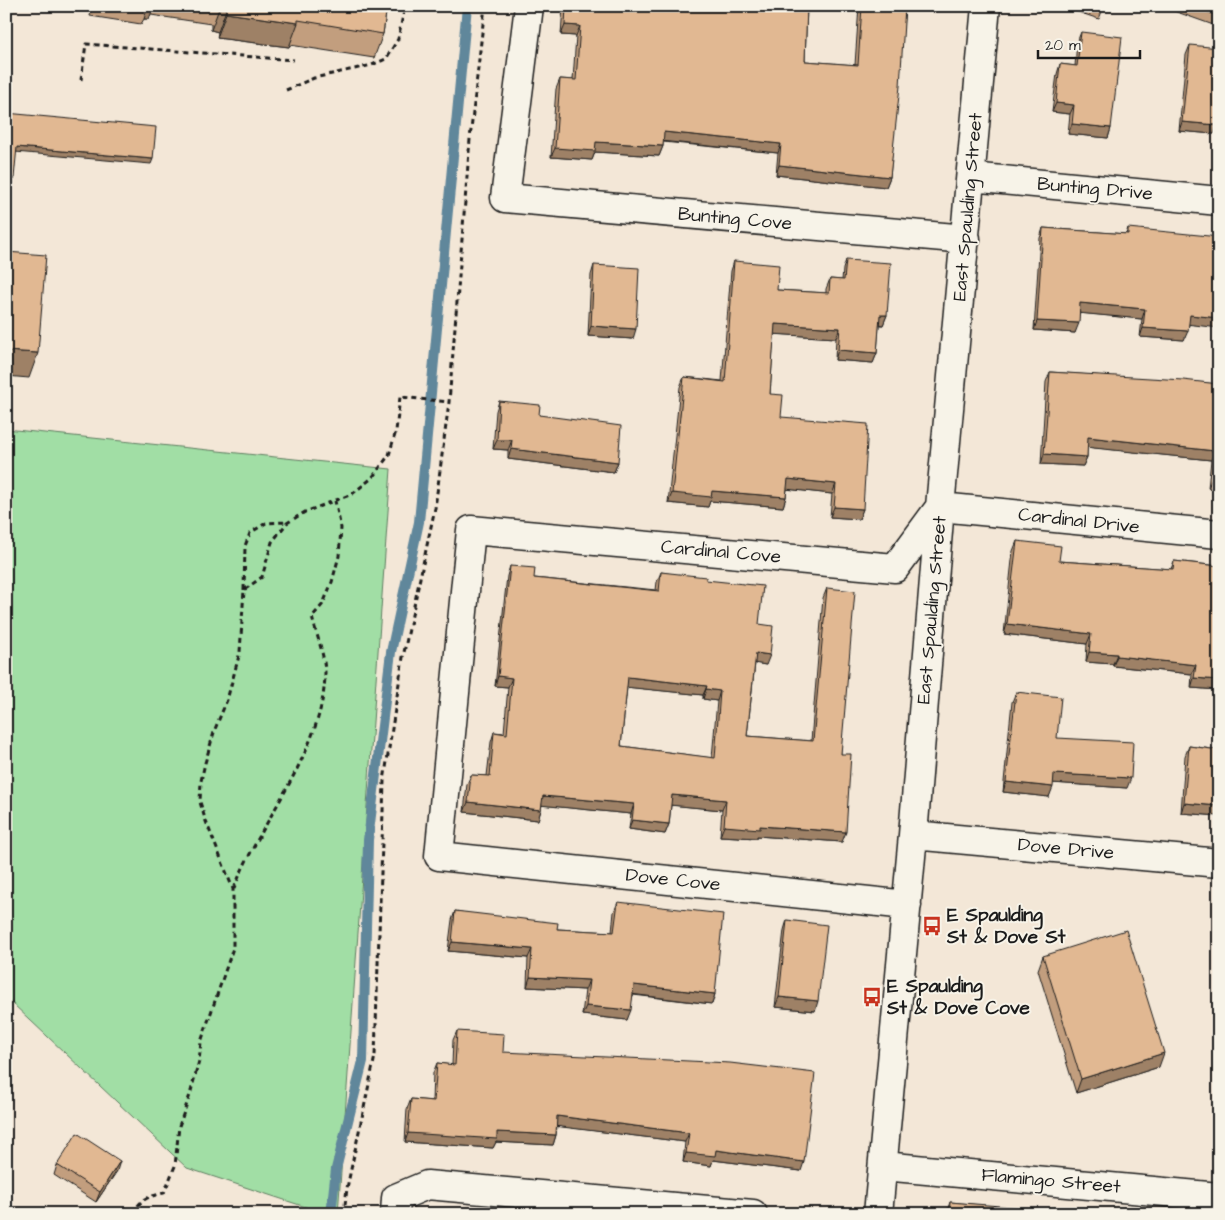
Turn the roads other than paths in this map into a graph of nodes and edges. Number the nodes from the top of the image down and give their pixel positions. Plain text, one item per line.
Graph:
1 (529, 6) edge
2 (986, 6) edge
3 (971, 177) junction
4 (1219, 200) edge
5 (966, 239) junction
6 (940, 507) junction
7 (1219, 534) edge
8 (913, 835) junction
9 (439, 856) joint
10 (1219, 863) edge
11 (906, 905) junction
12 (882, 1166) junction
13 (1219, 1196) edge
14 (396, 1206) edge
15 (753, 1214) edge
16 (878, 1214) edge

1 - 5 street, Bunting Cove
2 - 3 street, East Spaulding Street
3 - 4 street, Bunting Drive
3 - 5 street, East Spaulding Street
5 - 6 street, East Spaulding Street
6 - 7 street, Cardinal Drive
6 - 8 street, East Spaulding Street
6 - 9 street, Cardinal Cove
8 - 10 street, Dove Drive
8 - 11 street, East Spaulding Street
9 - 11 street, Dove Cove
11 - 12 street, East Spaulding Street
12 - 13 street, Flamingo Street
12 - 16 street, East Spaulding Street
14 - 15 street

